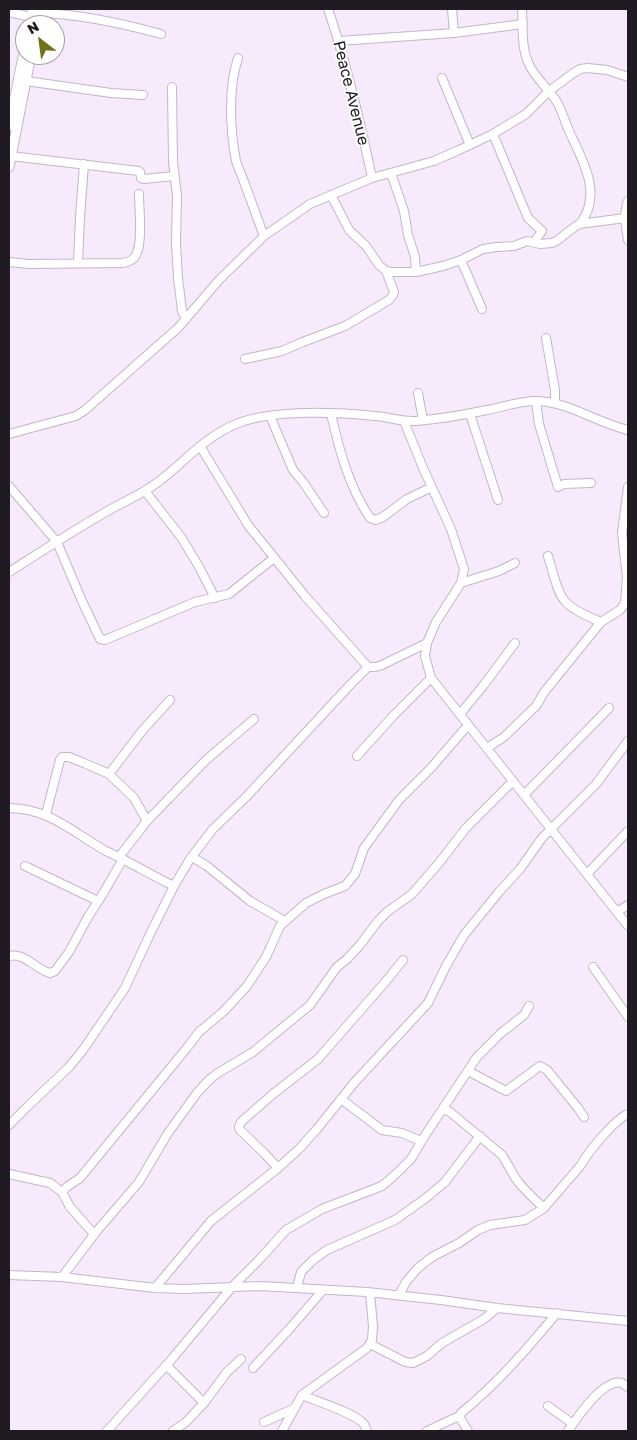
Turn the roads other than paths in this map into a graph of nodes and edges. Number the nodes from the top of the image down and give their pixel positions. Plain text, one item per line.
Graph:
1 (328, 9) edge
2 (452, 9) edge
3 (522, 9) edge
4 (9, 12) edge
5 (28, 15) edge
6 (43, 15) edge
7 (523, 24) junction
8 (454, 33) junction
9 (161, 34) dead end
10 (339, 42) junction
11 (238, 58) dead end
12 (21, 65) edge
13 (29, 65) edge
14 (628, 77) edge
15 (442, 78) dead end
16 (26, 81) junction
17 (172, 87) dead end
18 (549, 91) junction
19 (143, 95) dead end
20 (9, 126) edge
21 (493, 134) junction
22 (470, 145) junction
23 (10, 156) junction
24 (84, 164) junction
25 (9, 167) edge
26 (391, 173) junction
27 (174, 176) junction
28 (372, 178) junction
29 (139, 194) dead end
30 (331, 195) junction
31 (628, 201) edge
32 (625, 218) junction
33 (580, 224) junction
34 (264, 236) junction
35 (628, 240) edge
36 (534, 242) junction
37 (461, 260) junction
38 (9, 262) edge
39 (78, 263) junction
40 (386, 271) junction
41 (416, 272) junction
42 (482, 308) dead end
43 (186, 319) junction
44 (546, 338) dead end
45 (245, 359) dead end
46 (418, 393) dead end
47 (536, 401) junction
48 (555, 403) junction
49 (331, 414) junction
50 (470, 414) junction
51 (270, 416) junction
52 (423, 420) junction
53 (404, 421) junction
54 (628, 430) edge
55 (9, 434) edge
56 (200, 446) junction
57 (591, 483) dead end
58 (9, 486) edge
59 (432, 487) junction
60 (628, 487) edge
61 (145, 491) junction
62 (498, 500) dead end
63 (324, 513) dead end
64 (57, 542) junction
65 (548, 556) dead end
66 (274, 558) junction
67 (515, 563) dead end
68 (9, 572) edge
69 (460, 583) junction
70 (215, 598) junction
71 (600, 622) junction
72 (427, 643) junction
73 (515, 643) dead end
74 (368, 667) junction
75 (431, 678) junction
76 (170, 700) dead end
77 (609, 708) dead end
78 (460, 714) junction
79 (254, 719) dead end
80 (468, 725) junction
81 (628, 741) edge
82 (487, 748) junction
83 (357, 756) dead end
84 (109, 774) junction
85 (512, 782) junction
86 (524, 795) junction
87 (9, 808) edge
88 (46, 814) junction
89 (147, 821) junction
90 (550, 830) junction
91 (628, 831) edge
92 (192, 857) junction
93 (121, 858) junction
94 (25, 866) dead end
95 (587, 874) junction
96 (174, 886) junction
97 (98, 901) junction
98 (628, 905) edge
99 (617, 912) junction
100 (285, 921) junction
101 (628, 926) edge
102 (9, 956) edge
103 (403, 960) dead end
104 (593, 967) dead end
105 (530, 1006) dead end
106 (628, 1017) edge
107 (468, 1071) junction
108 (341, 1099) junction
109 (443, 1109) junction
110 (628, 1114) edge
111 (584, 1117) dead end
112 (9, 1125) edge
113 (480, 1136) junction
114 (421, 1141) junction
115 (278, 1168) junction
116 (9, 1174) edge
117 (62, 1192) junction
118 (544, 1208) junction
119 (94, 1234) junction
120 (9, 1275) edge
121 (62, 1277) junction
122 (232, 1287) junction
123 (297, 1287) junction
124 (155, 1288) junction
125 (323, 1290) junction
126 (370, 1292) junction
127 (399, 1295) junction
128 (497, 1308) junction
129 (557, 1314) junction
130 (628, 1321) edge
131 (370, 1344) junction
132 (241, 1359) dead end
133 (166, 1365) junction
134 (253, 1368) dead end
135 (628, 1387) edge
136 (302, 1395) junction
137 (204, 1403) junction
138 (548, 1406) dead end
139 (294, 1408) junction
140 (459, 1416) junction
141 (264, 1422) dead end
142 (573, 1424) junction
143 (107, 1431) edge
144 (173, 1431) edge
145 (282, 1431) edge
146 (367, 1431) edge
147 (427, 1431) edge
148 (468, 1431) edge
149 (568, 1431) edge

1 - 10 street, Peace Avenue
2 - 8 street
3 - 7 street
4 - 5 street
6 - 9 street
7 - 8 street
7 - 18 street
8 - 10 street
10 - 28 street, Peace Avenue
11 - 34 street
12 - 20 street
13 - 16 street
14 - 18 street
15 - 22 street
16 - 19 street
16 - 23 street
17 - 27 street
18 - 21 street
18 - 33 street
21 - 22 street
21 - 36 street
22 - 26 street
23 - 24 street
23 - 25 street
24 - 27 street
24 - 39 street
26 - 28 street
26 - 41 street
27 - 43 street
28 - 30 street
29 - 39 street
30 - 34 street
30 - 40 street
31 - 32 street
32 - 33 street
32 - 35 street
33 - 36 street
34 - 43 street
36 - 37 street
37 - 41 street
37 - 42 street
38 - 39 street
40 - 41 street
40 - 45 street
43 - 55 street
44 - 48 street
46 - 52 street
47 - 48 street
47 - 50 street
47 - 57 street
48 - 54 street
49 - 51 street
49 - 53 street
49 - 59 street
50 - 52 street
50 - 62 street
51 - 56 street
51 - 63 street
52 - 53 street
53 - 59 street
56 - 61 street
56 - 66 street
58 - 64 street
59 - 69 street
60 - 71 street
61 - 64 street
61 - 70 street
64 - 68 street
64 - 70 street
65 - 71 street
66 - 70 street
66 - 74 street
67 - 69 street
69 - 72 street
71 - 82 street
72 - 74 street
72 - 75 street
73 - 78 street
74 - 92 street
75 - 78 street
75 - 83 street
76 - 84 street
77 - 86 street
78 - 80 street
79 - 89 street
80 - 82 street
80 - 100 street
81 - 90 street
82 - 85 street
84 - 88 street
84 - 89 street
85 - 86 street
85 - 119 street
86 - 90 street
87 - 88 street
88 - 93 street
89 - 93 street
90 - 95 street
90 - 108 street
91 - 95 street
92 - 96 street
92 - 100 street
93 - 96 street
93 - 97 street
94 - 97 street
95 - 99 street
96 - 112 street
97 - 102 street
98 - 99 street
99 - 101 street
100 - 117 street
103 - 115 street
104 - 106 street
105 - 107 street
107 - 109 street
107 - 111 street
108 - 114 street
108 - 115 street
109 - 113 street
109 - 114 street
110 - 118 street
113 - 118 street
113 - 123 street
114 - 122 street
115 - 124 street
116 - 117 street
117 - 119 street
118 - 127 street
119 - 121 street
120 - 121 street
121 - 124 street
122 - 123 street
122 - 124 street
122 - 133 street
123 - 125 street
125 - 126 street
125 - 134 street
126 - 127 street
126 - 131 street
127 - 128 street
128 - 129 street
128 - 131 street
129 - 130 street
129 - 140 street
131 - 136 street
132 - 137 street
133 - 137 street
133 - 143 street
135 - 142 street
136 - 139 street
136 - 146 street
137 - 144 street
138 - 142 street
139 - 141 street
139 - 145 street
140 - 147 street
140 - 148 street
142 - 149 street

